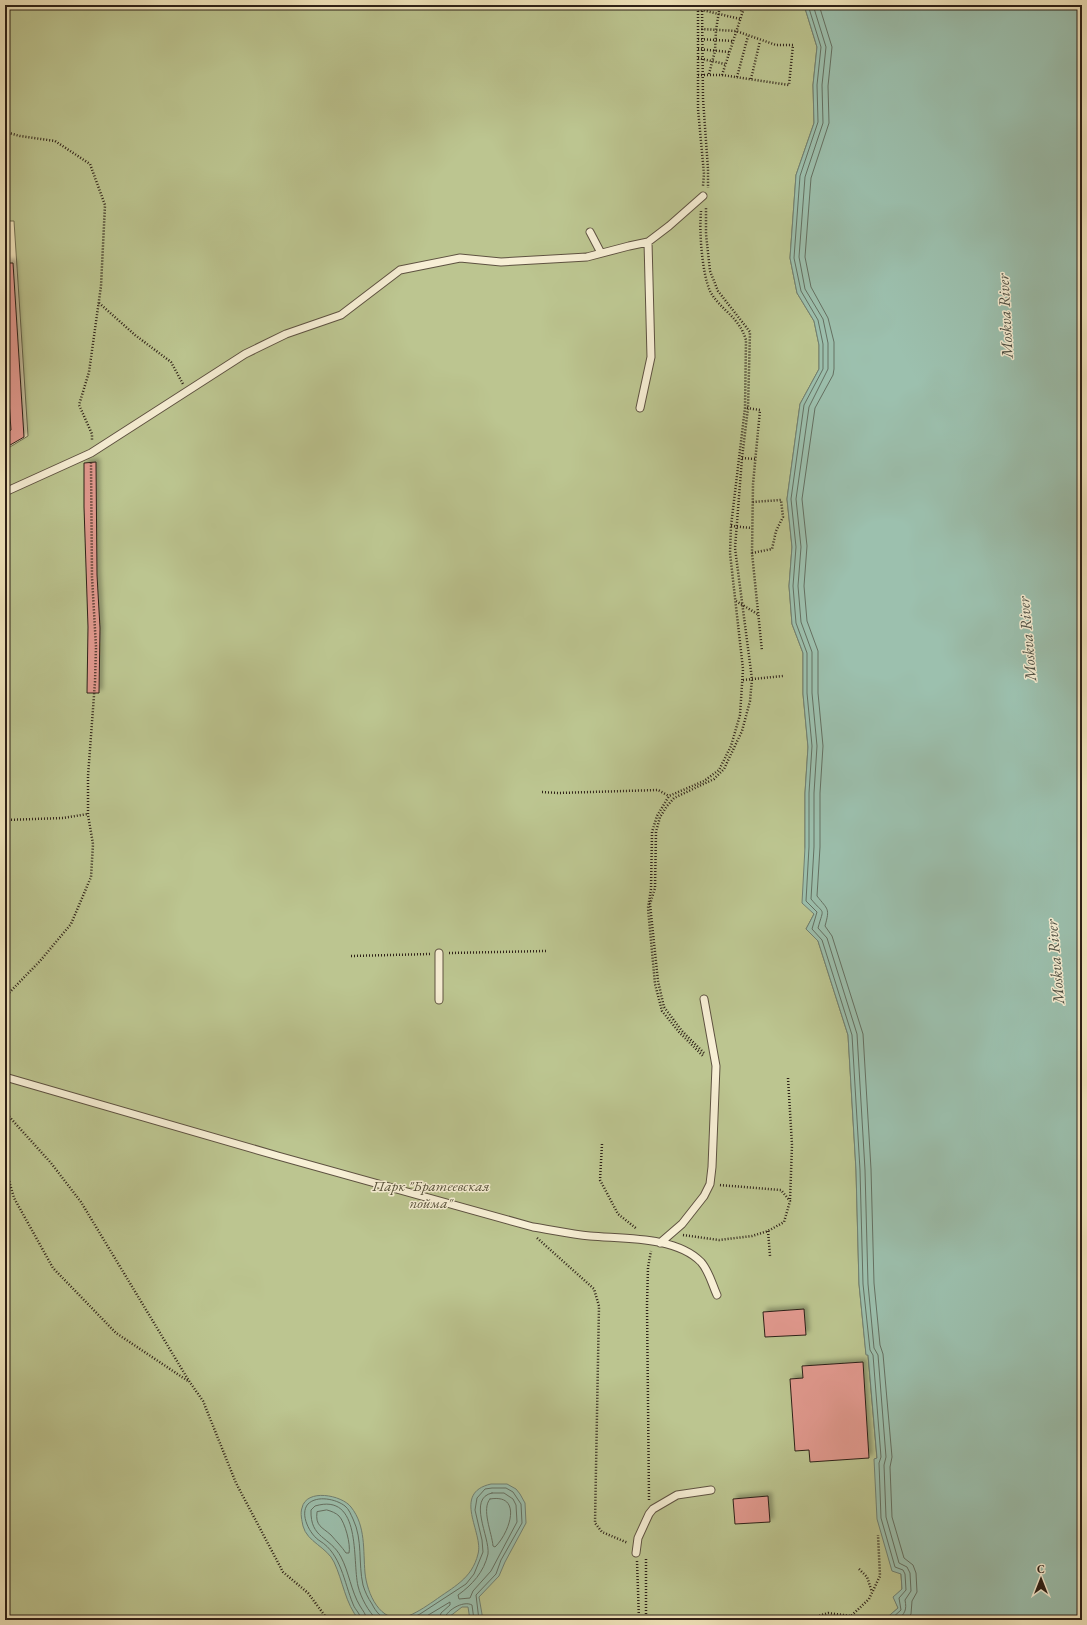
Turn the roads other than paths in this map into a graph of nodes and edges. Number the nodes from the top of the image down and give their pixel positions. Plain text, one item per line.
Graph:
1 (705, 193) road end
2 (590, 232) dead end
3 (648, 242) junction
4 (601, 253) junction
5 (640, 408) dead end
6 (5, 492) edge
7 (439, 954) dead end
8 (704, 999) dead end
9 (439, 1000) dead end
10 (5, 1077) edge
11 (657, 1242) junction
12 (717, 1295) dead end
13 (711, 1490) dead end
14 (636, 1553) road end

1 - 3 lane
2 - 4 lane
3 - 4 lane
3 - 5 lane
4 - 6 lane
7 - 9 lane
8 - 11 lane
10 - 11 lane
11 - 12 lane
13 - 14 lane

